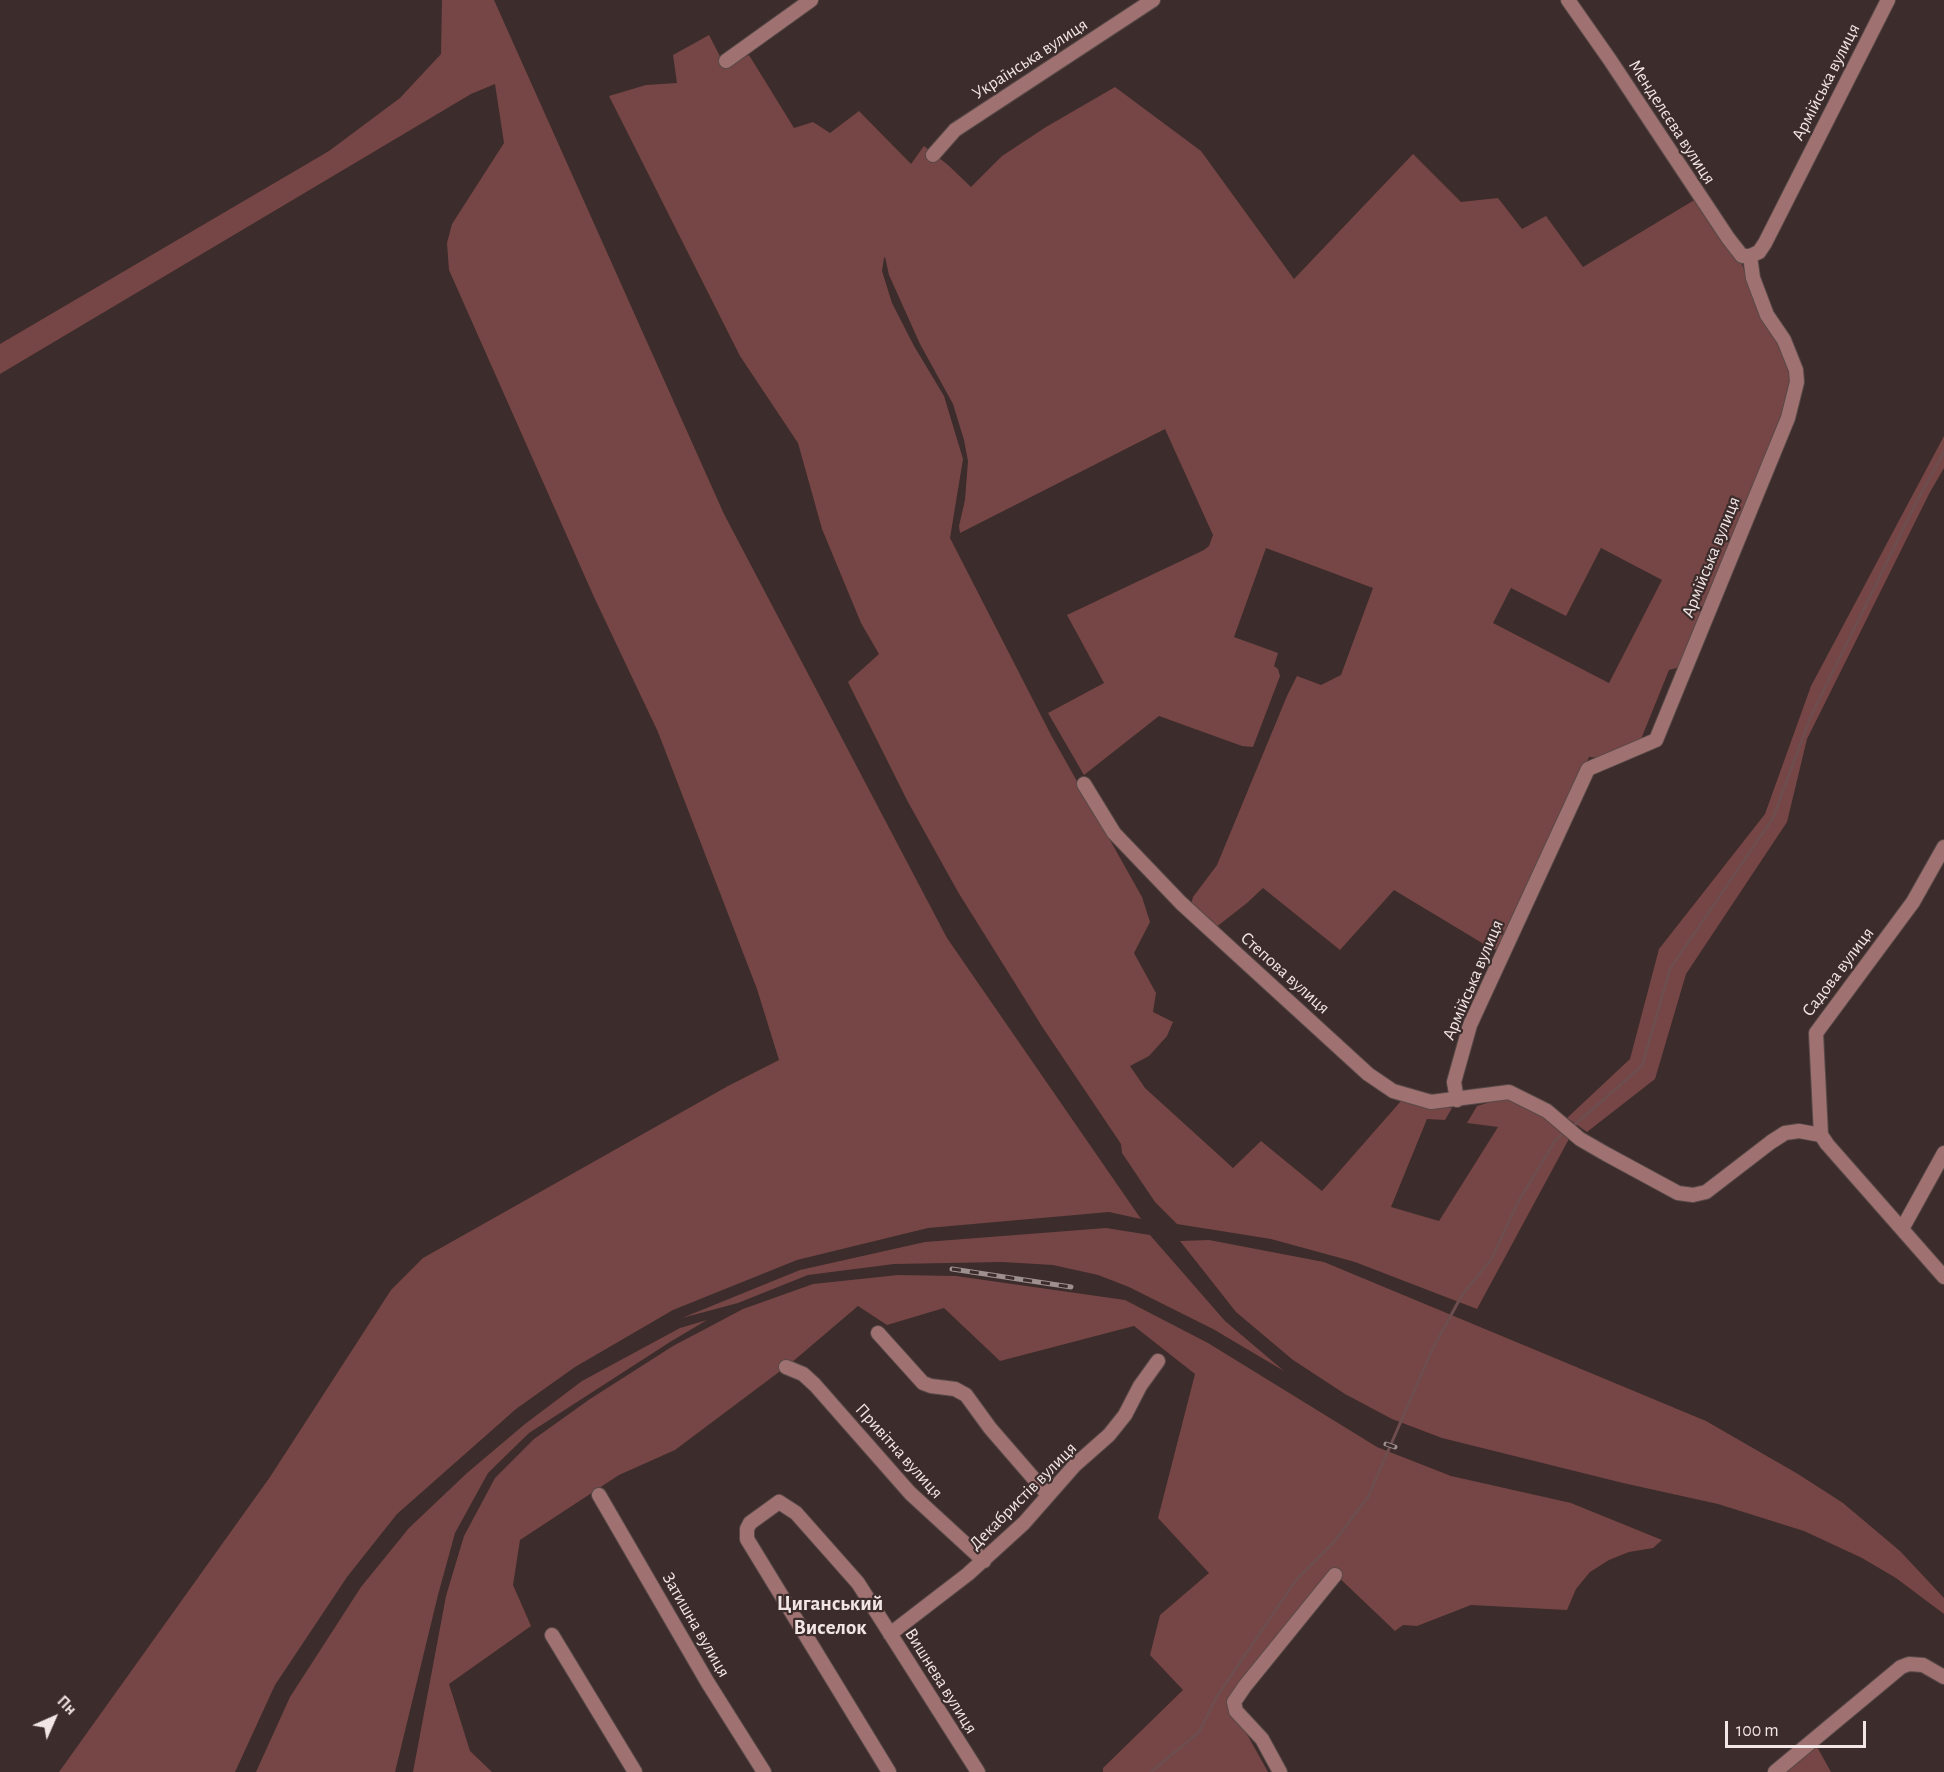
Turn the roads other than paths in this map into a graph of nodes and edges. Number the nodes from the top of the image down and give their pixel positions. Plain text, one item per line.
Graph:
1 (811, 0) edge
2 (1153, 0) edge
3 (1568, 0) edge
4 (1888, 0) edge
5 (726, 61) dead end
6 (933, 155) dead end
7 (1750, 256) junction
8 (1084, 784) dead end
9 (1944, 847) edge
10 (1457, 1100) junction
11 (1821, 1135) junction
12 (1944, 1153) edge
13 (1902, 1229) junction
14 (1944, 1276) edge
15 (878, 1334) dead end
16 (1158, 1361) dead end
17 (786, 1367) dead end
18 (599, 1495) dead end
19 (1048, 1496) junction
20 (984, 1561) junction
21 (1335, 1575) dead end
22 (890, 1634) junction
23 (552, 1635) dead end
24 (1944, 1677) edge
25 (635, 1772) edge
26 (764, 1772) edge
27 (889, 1772) edge
28 (978, 1772) edge
29 (1280, 1772) edge
30 (1775, 1772) edge

1 - 5 street
2 - 6 street, Українська вулиця
3 - 7 street, Менделєєва вулиця
4 - 7 street, Армійська вулиця
7 - 10 street, Армійська вулиця
8 - 10 street, Степова вулиця
9 - 11 street, Садова вулиця
10 - 11 street, Степова вулиця
11 - 13 street
12 - 13 street
13 - 14 street
15 - 19 street
16 - 19 street, Декабристів вулиця
17 - 20 street, Привітна вулиця
18 - 26 street, Затишна вулиця
19 - 20 street, Декабристів вулиця
20 - 22 street, Декабристів вулиця
21 - 29 street
22 - 27 street, Вишнева вулиця
22 - 28 street, Вишнева вулиця
23 - 25 street
24 - 30 street

